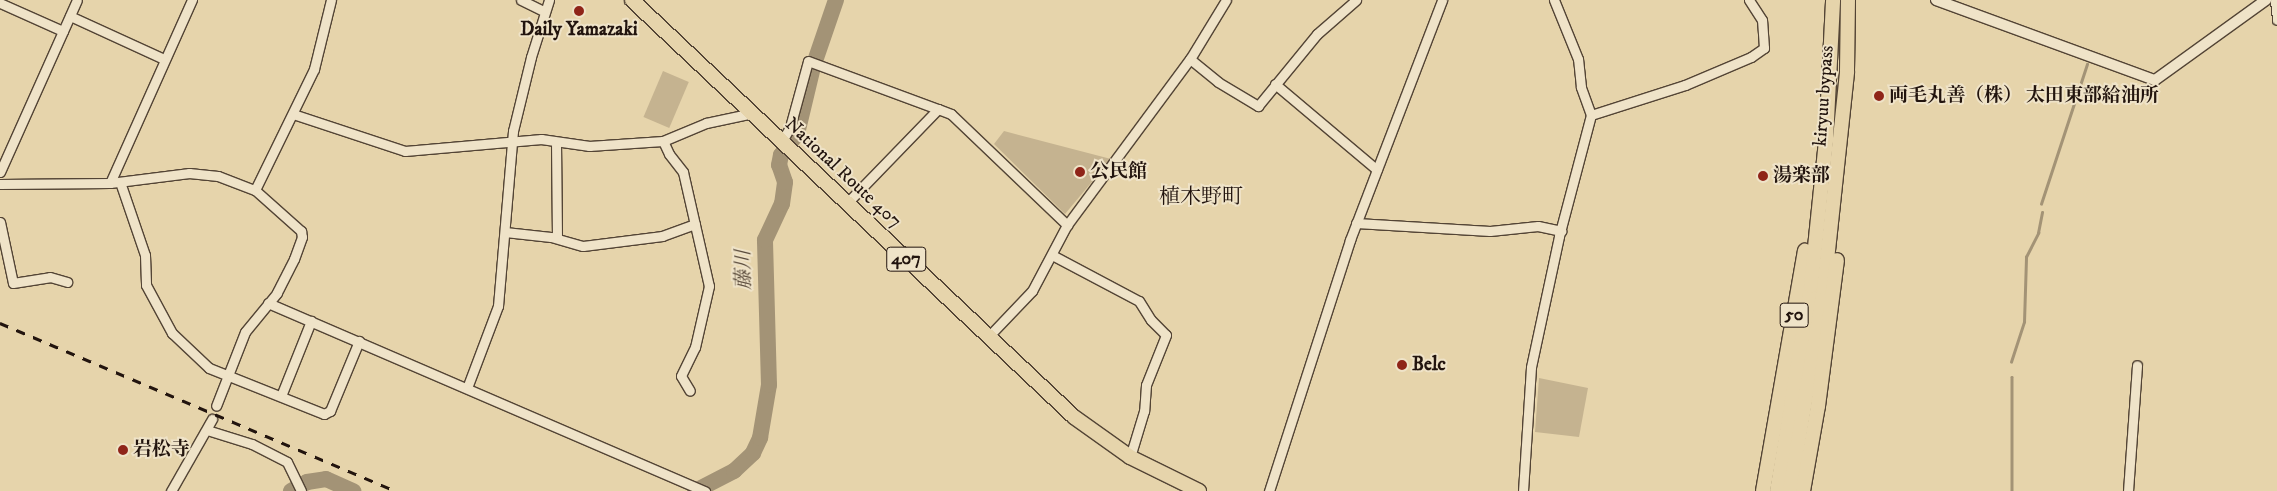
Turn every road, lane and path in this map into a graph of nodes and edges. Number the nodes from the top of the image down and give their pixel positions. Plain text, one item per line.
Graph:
1 (77, 0) edge
2 (192, 0) edge
3 (331, 0) edge
4 (521, 0) edge
5 (550, 0) edge
6 (632, 0) edge
7 (1226, 0) edge
8 (1356, 0) edge
9 (1442, 0) edge
10 (1554, 0) edge
11 (1748, 0) edge
12 (1832, 0) edge
13 (1848, 0) edge
14 (1936, 0) edge
15 (2266, 0) edge
16 (2275, 0) edge
17 (0, 3) edge
18 (544, 11) junction
19 (70, 16) junction
20 (2277, 20) edge
21 (64, 31) junction
22 (164, 59) junction
23 (1190, 60) junction
24 (1275, 84) junction
25 (938, 109) junction
26 (753, 113) junction
27 (293, 114) junction
28 (1591, 116) junction
29 (1826, 140) junction
30 (663, 141) junction
31 (782, 141) junction
32 (556, 142) junction
33 (512, 143) junction
34 (1838, 162) junction
35 (1377, 170) junction
36 (0, 172) edge
37 (115, 183) junction
38 (0, 184) edge
39 (256, 190) junction
40 (847, 203) junction
41 (0, 222) edge
42 (1356, 223) junction
43 (695, 224) junction
44 (1067, 225) junction
45 (1561, 231) junction
46 (505, 232) junction
47 (557, 238) junction
48 (1052, 255) junction
49 (67, 282) dead end
50 (268, 303) junction
51 (311, 321) junction
52 (988, 337) junction
53 (359, 342) junction
54 (2137, 365) dead end
55 (228, 376) junction
56 (467, 388) junction
57 (690, 391) dead end
58 (281, 396) junction
59 (216, 406) dead end
60 (212, 419) dead end
61 (206, 430) junction
62 (1130, 457) junction
63 (171, 491) edge
64 (301, 491) edge
65 (704, 491) edge
66 (1199, 491) edge
67 (1268, 491) edge
68 (1523, 491) edge
69 (1763, 491) edge
70 (1777, 491) edge
71 (1790, 491) edge
72 (1803, 491) edge
73 (2128, 491) edge

1 - 19 street
2 - 22 street
3 - 27 street
4 - 18 street
5 - 18 street
6 - 26 highway, National Route 407 / 407
7 - 23 street
8 - 24 street
9 - 35 street
10 - 28 street
11 - 28 street
12 - 29 highway, kiryuu bypass / 50
13 - 34 highway, kiryuu bypass / 50
14 - 15 street
16 - 20 street
17 - 21 street
18 - 33 street
19 - 21 street
19 - 22 street
21 - 36 street
22 - 37 street
23 - 24 street
23 - 44 street
24 - 35 street
25 - 31 street
25 - 40 street
25 - 44 street
26 - 30 street
26 - 31 highway, National Route 407 / 407
27 - 33 street
27 - 39 street
28 - 45 street
29 - 69 highway, 50
29 - 70 highway, kiryuu bypass / 50
30 - 32 street
30 - 43 street
31 - 40 highway, National Route 407 / 407
32 - 33 street
32 - 47 street
33 - 46 street
34 - 71 highway, kiryuu bypass / 50
34 - 72 highway, 50
35 - 42 street
37 - 38 street
37 - 39 street
37 - 55 street
39 - 50 street
40 - 52 highway, National Route 407 / 407
41 - 49 street
42 - 45 street
42 - 67 street
43 - 47 street
43 - 57 street
44 - 48 street
45 - 68 street
46 - 47 street
46 - 56 street
48 - 52 street
48 - 62 street
50 - 51 street
50 - 55 street
51 - 53 street
51 - 58 street
52 - 62 highway, National Route 407 / 407
53 - 56 street
53 - 58 street
54 - 73 street
55 - 58 street
55 - 59 street
56 - 65 street
60 - 61 street
61 - 63 street
61 - 64 street
62 - 66 highway, National Route 407 / 407

